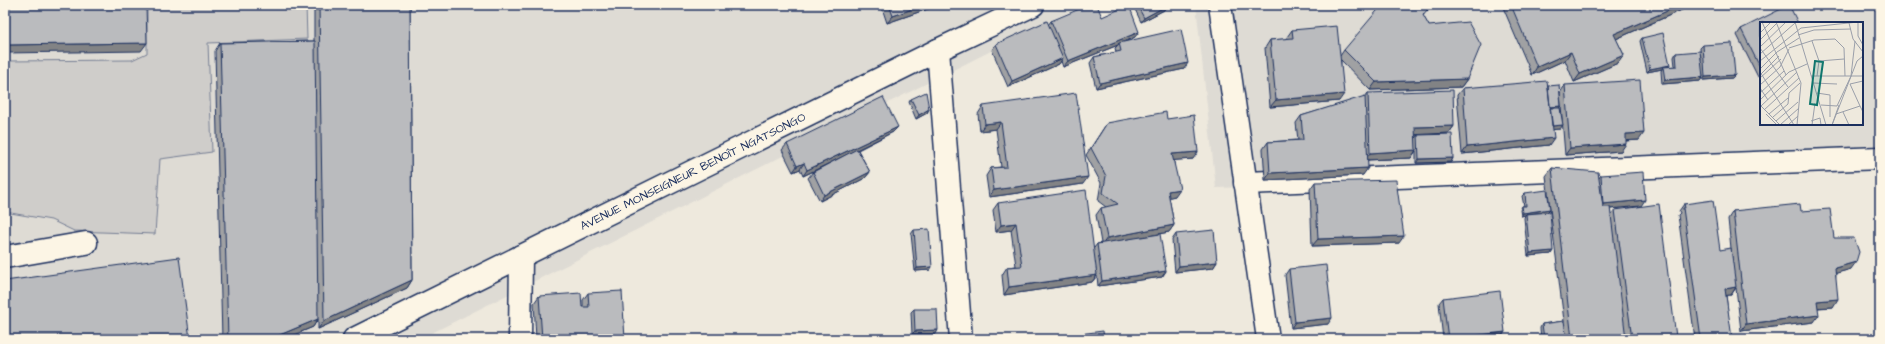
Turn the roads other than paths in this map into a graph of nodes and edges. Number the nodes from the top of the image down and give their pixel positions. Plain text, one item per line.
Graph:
1 (1033, 5) edge
2 (1220, 5) edge
3 (938, 50) junction
4 (1880, 158) edge
5 (1245, 183) junction
6 (86, 243) dead end
7 (521, 256) junction
8 (5, 257) edge
9 (354, 339) edge
10 (520, 339) edge
11 (961, 339) edge
12 (1268, 339) edge

1 - 3 street, AVENUE MONSEIGNEUR BENOÎT NGATSONGO
2 - 5 street
3 - 7 street, AVENUE MONSEIGNEUR BENOÎT NGATSONGO
3 - 11 street
4 - 5 street
5 - 12 street
6 - 8 street
7 - 9 street, AVENUE MONSEIGNEUR BENOÎT NGATSONGO
7 - 10 street

